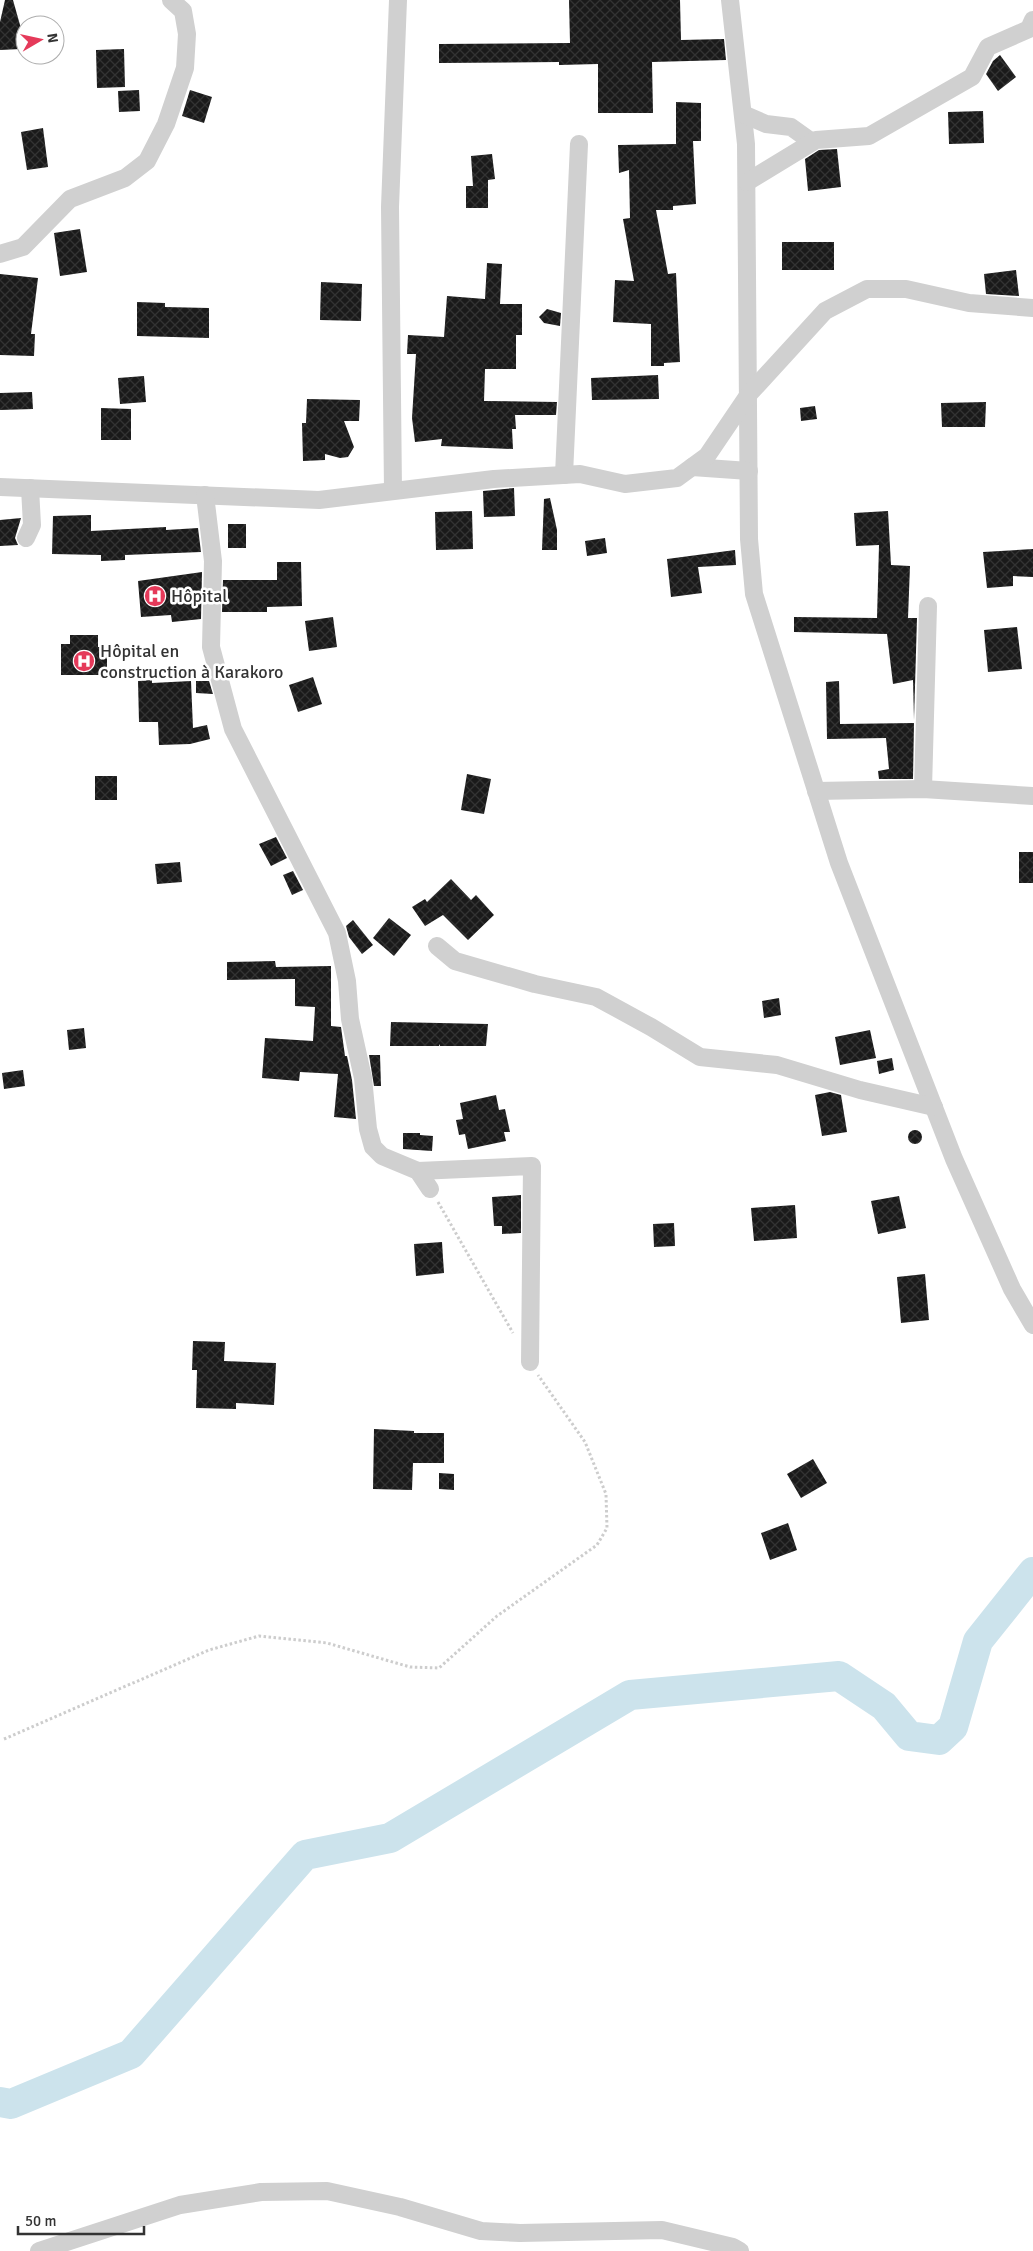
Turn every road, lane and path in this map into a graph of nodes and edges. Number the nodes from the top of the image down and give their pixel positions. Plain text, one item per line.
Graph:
1 (171, 0) edge
2 (398, 0) edge
3 (730, 0) edge
4 (1033, 20) edge
5 (743, 114) junction
6 (812, 142) junction
7 (579, 144) dead end
8 (747, 182) junction
9 (0, 254) edge
10 (1033, 308) edge
11 (749, 394) junction
12 (692, 467) junction
13 (749, 472) junction
14 (564, 475) junction
15 (0, 487) edge
16 (30, 488) junction
17 (393, 491) junction
18 (205, 495) junction
19 (26, 538) dead end
20 (928, 606) dead end
21 (923, 789) junction
22 (816, 791) junction
23 (1033, 796) edge
24 (437, 946) dead end
25 (934, 1107) junction
26 (418, 1171) junction
27 (430, 1188) joint
28 (1033, 1325) edge
29 (516, 1338) dead end
30 (530, 1362) joint
31 (4, 1739) dead end
32 (40, 2251) edge
33 (740, 2251) edge

1 - 9 street
2 - 17 street
3 - 5 street
4 - 6 street
5 - 6 street
5 - 8 street
6 - 8 street
7 - 14 street
8 - 11 street
10 - 11 street
11 - 12 street
11 - 13 street
12 - 13 street
12 - 14 street
13 - 22 street
14 - 17 street
15 - 16 street
16 - 18 street
16 - 19 street
17 - 18 street
18 - 26 street
20 - 21 street
21 - 22 street
21 - 23 street
22 - 25 street
24 - 25 street
25 - 28 street
26 - 27 street
26 - 30 street
27 - 29 path
30 - 31 path
32 - 33 street

